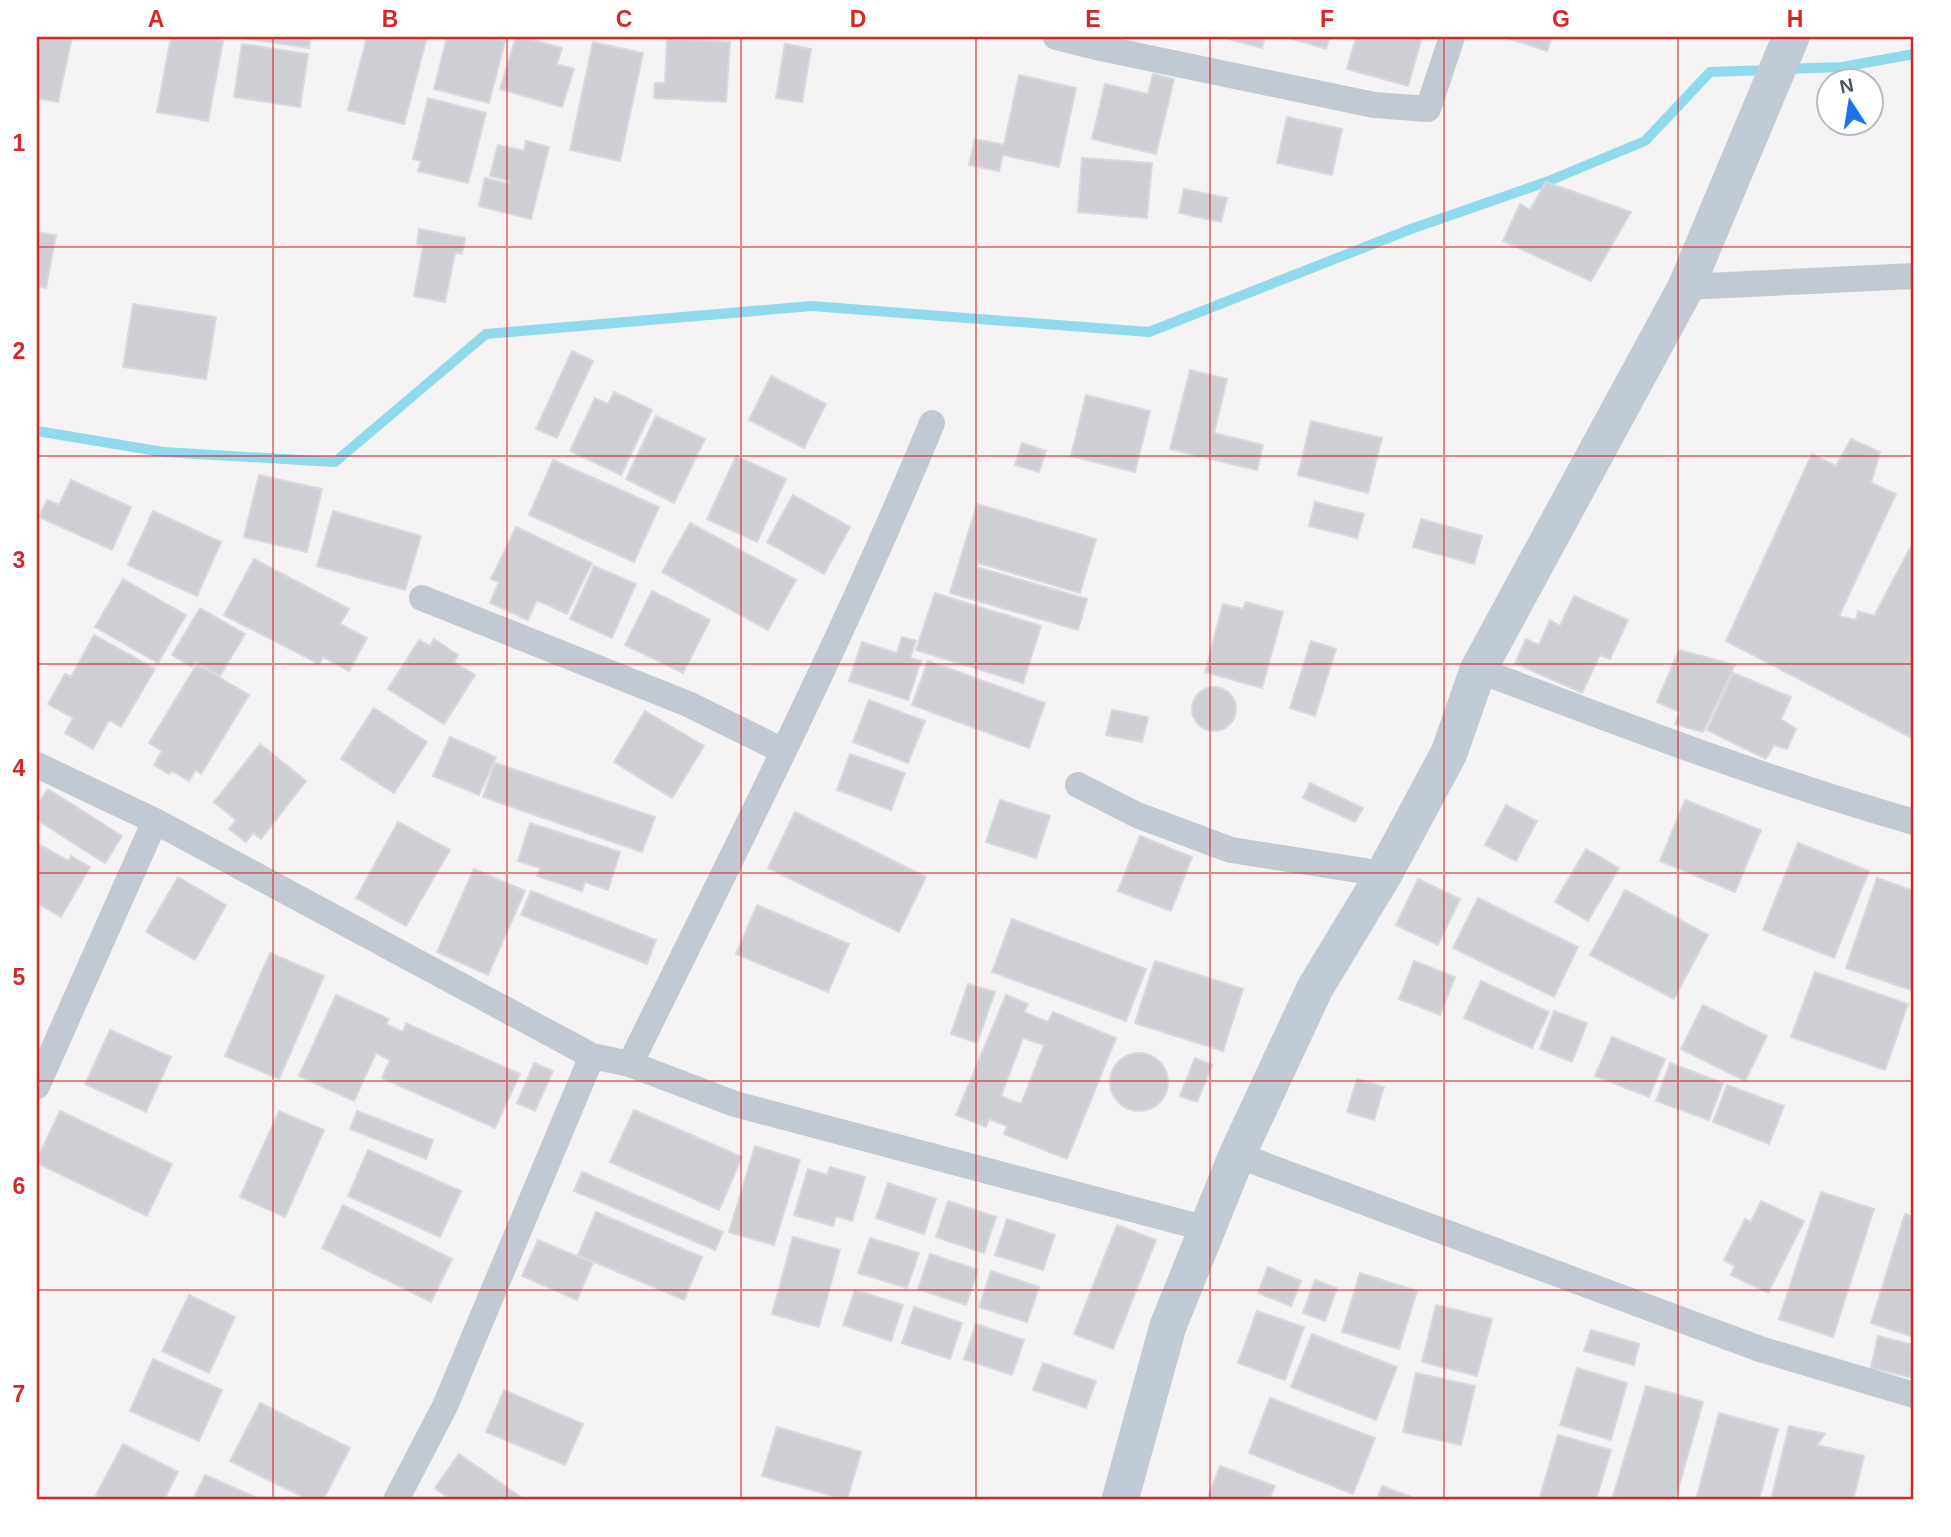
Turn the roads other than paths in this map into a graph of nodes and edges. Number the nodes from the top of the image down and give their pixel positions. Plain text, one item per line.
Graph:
1 (1056, 37) edge
2 (1452, 37) edge
3 (1791, 37) edge
4 (1914, 276) edge
5 (1686, 287) junction
6 (932, 423) dead end
7 (422, 598) dead end
8 (1478, 670) junction
9 (783, 751) junction
10 (37, 765) edge
11 (1078, 785) dead end
12 (155, 821) junction
13 (1914, 822) edge
14 (1384, 874) junction
15 (592, 1056) junction
16 (630, 1064) junction
17 (37, 1086) edge
18 (1237, 1155) junction
19 (1207, 1228) junction
20 (1914, 1395) edge
21 (396, 1500) edge
22 (1120, 1500) edge

1 - 2 street
3 - 5 main road
4 - 5 street
5 - 8 main road
6 - 9 street
7 - 9 street
8 - 13 street
8 - 14 main road
9 - 16 street
10 - 12 street
11 - 14 street
12 - 15 street
12 - 17 street
14 - 18 main road
15 - 16 street
15 - 21 street
16 - 19 street
18 - 19 main road
18 - 20 street
19 - 22 main road

